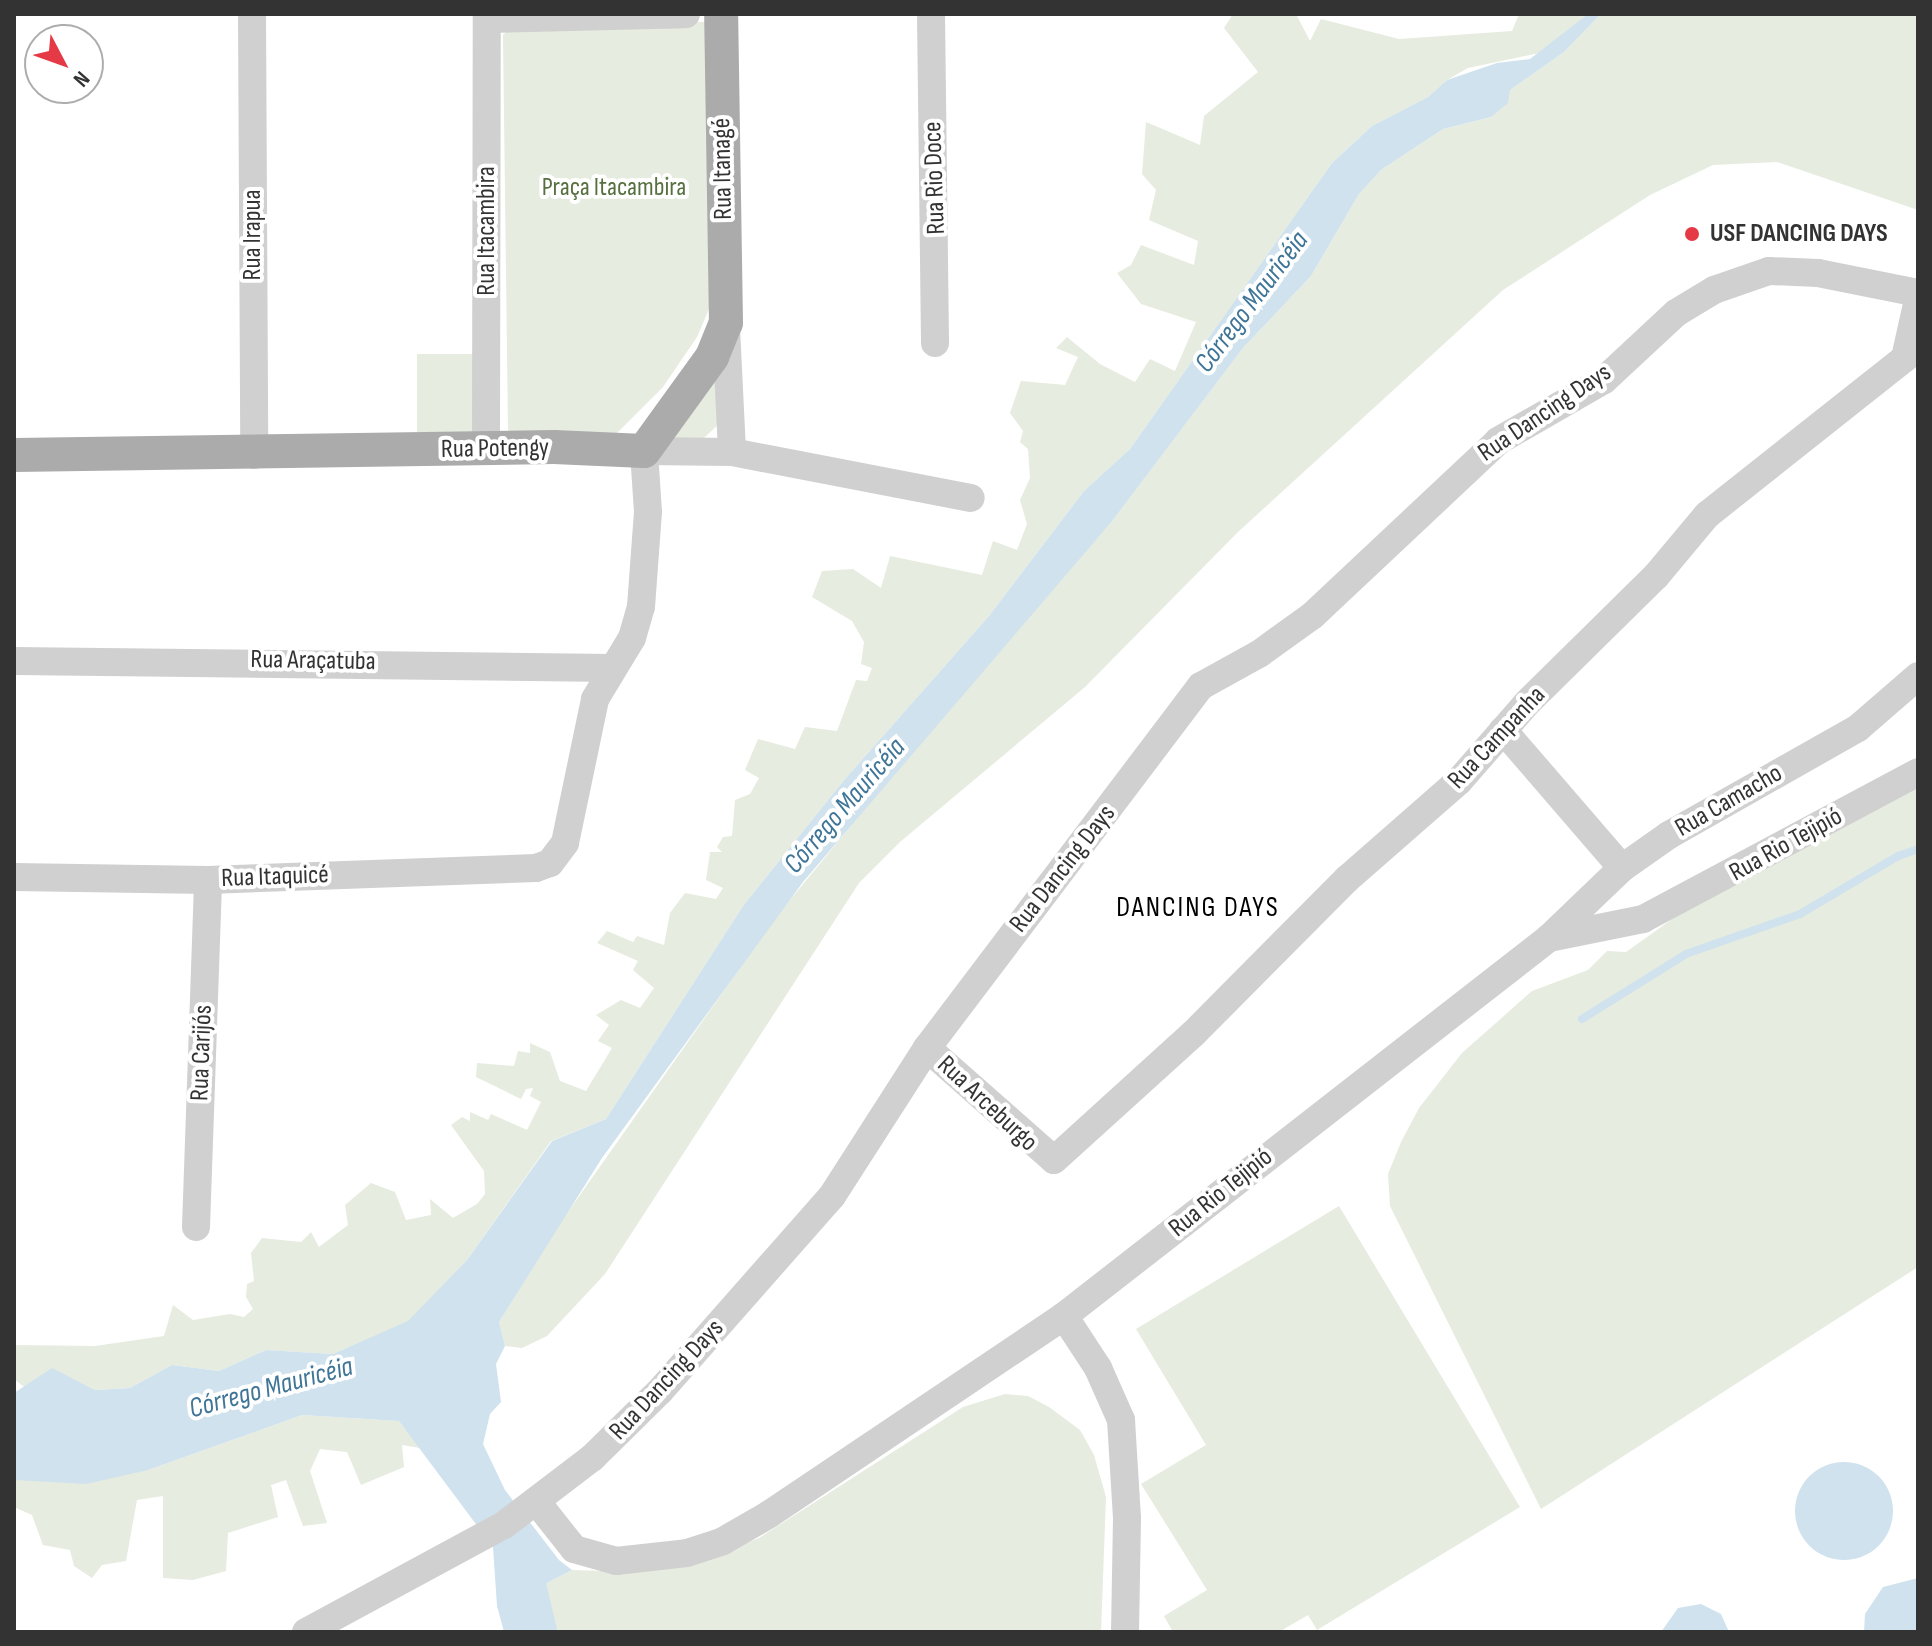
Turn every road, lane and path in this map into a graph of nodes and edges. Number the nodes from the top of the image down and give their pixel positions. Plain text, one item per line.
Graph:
1 (252, 14) edge
2 (686, 14) edge
3 (721, 14) edge
4 (931, 14) edge
5 (487, 16) edge
6 (1918, 293) edge
7 (1918, 300) edge
8 (726, 323) junction
9 (935, 343) dead end
10 (486, 448) junction
11 (644, 451) junction
12 (732, 452) junction
13 (14, 455) edge
14 (254, 455) junction
15 (971, 498) dead end
16 (14, 661) edge
17 (612, 668) junction
18 (1918, 676) edge
19 (1503, 730) junction
20 (1918, 772) edge
21 (1622, 868) junction
22 (14, 877) edge
23 (208, 880) junction
24 (1549, 938) junction
25 (927, 1048) junction
26 (1048, 1160) joint
27 (196, 1227) dead end
28 (1064, 1316) junction
29 (530, 1505) junction
30 (306, 1632) edge
31 (1125, 1632) edge

1 - 14 street, Rua Irapua
2 - 5 street
3 - 8 main road, Rua Itanagé
4 - 9 street, Rua Rio Doce
5 - 10 street, Rua Itacambira
6 - 25 street, Rua Dancing Days
7 - 19 street, Rua Campanha
8 - 11 main road, Rua Itanagé
8 - 12 street, Rua Itanagé
10 - 11 main road, Rua Potengy
10 - 14 main road, Rua Potengy
11 - 12 street, Rua Potengy
11 - 17 street
12 - 15 street, Rua Potengy
13 - 14 main road, Rua Potengy
16 - 17 street, Rua Araçatuba
17 - 23 street, Rua Itaquicé
18 - 21 street, Rua Camacho
19 - 21 street
19 - 26 street, Rua Campanha
20 - 24 street, Rua Rio Tejipió
21 - 24 street, Rua Camacho
22 - 23 street, Rua Itaquicé
23 - 27 street, Rua Carijós
24 - 28 street, Rua Rio Tejipió
25 - 26 street, Rua Arceburgo
25 - 29 street, Rua Dancing Days
28 - 29 street, Rua Rio Tejipió
28 - 31 street
29 - 30 street, Rua Dancing Days

